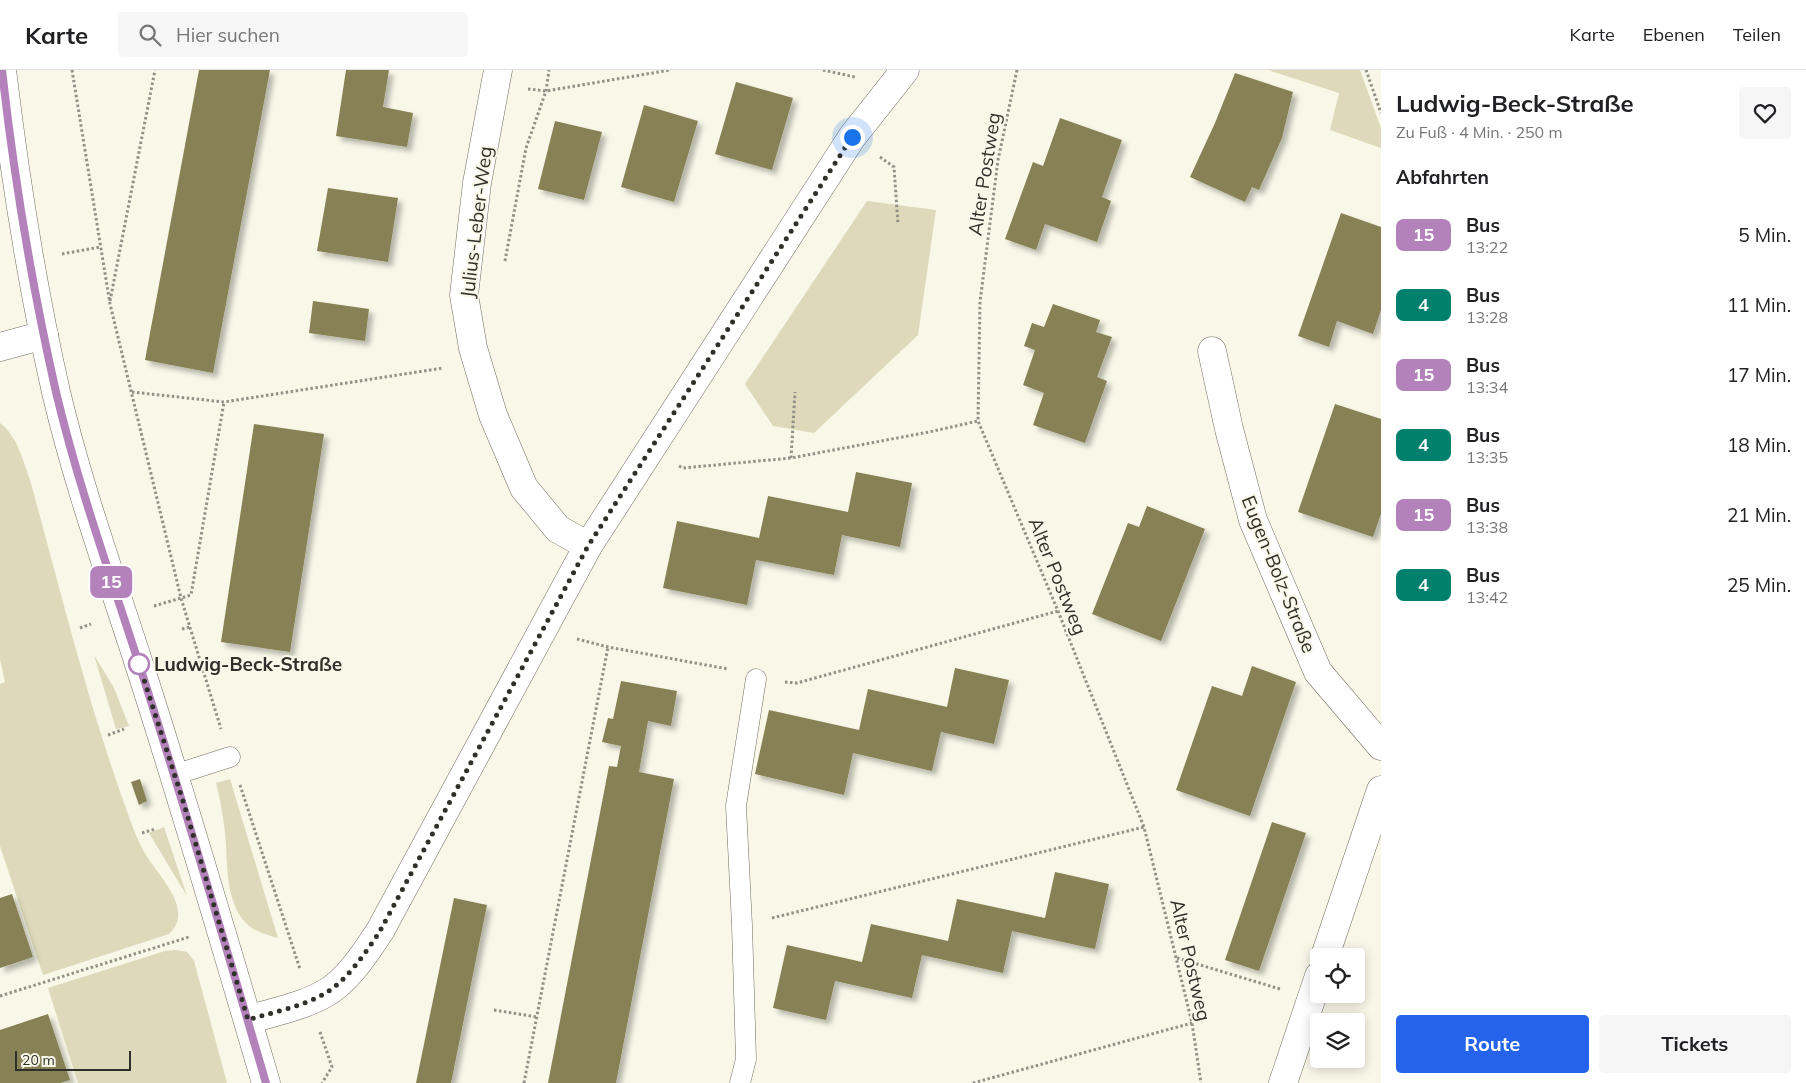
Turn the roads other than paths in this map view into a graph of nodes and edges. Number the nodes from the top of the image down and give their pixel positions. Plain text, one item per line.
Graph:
1 (2, 70) edge
2 (498, 70) edge
3 (905, 70) edge
4 (44, 334) junction
5 (0, 347) edge
6 (1212, 351) dead end
7 (588, 546) junction
8 (756, 679) road end
9 (1381, 746) edge
10 (230, 757) road end
11 (174, 775) junction
12 (1381, 790) edge
13 (1329, 948) edge
14 (1310, 1002) edge
15 (248, 1020) junction
16 (266, 1083) edge
17 (740, 1083) edge
18 (1283, 1083) edge

1 - 4 street
2 - 7 street, Julius-Leber-Weg
3 - 7 street
4 - 5 street
4 - 11 street
6 - 9 street, Eugen-Bolz-Straße
7 - 15 street
8 - 17 lane
10 - 11 lane
11 - 15 street
12 - 13 street
14 - 18 street
15 - 16 street

